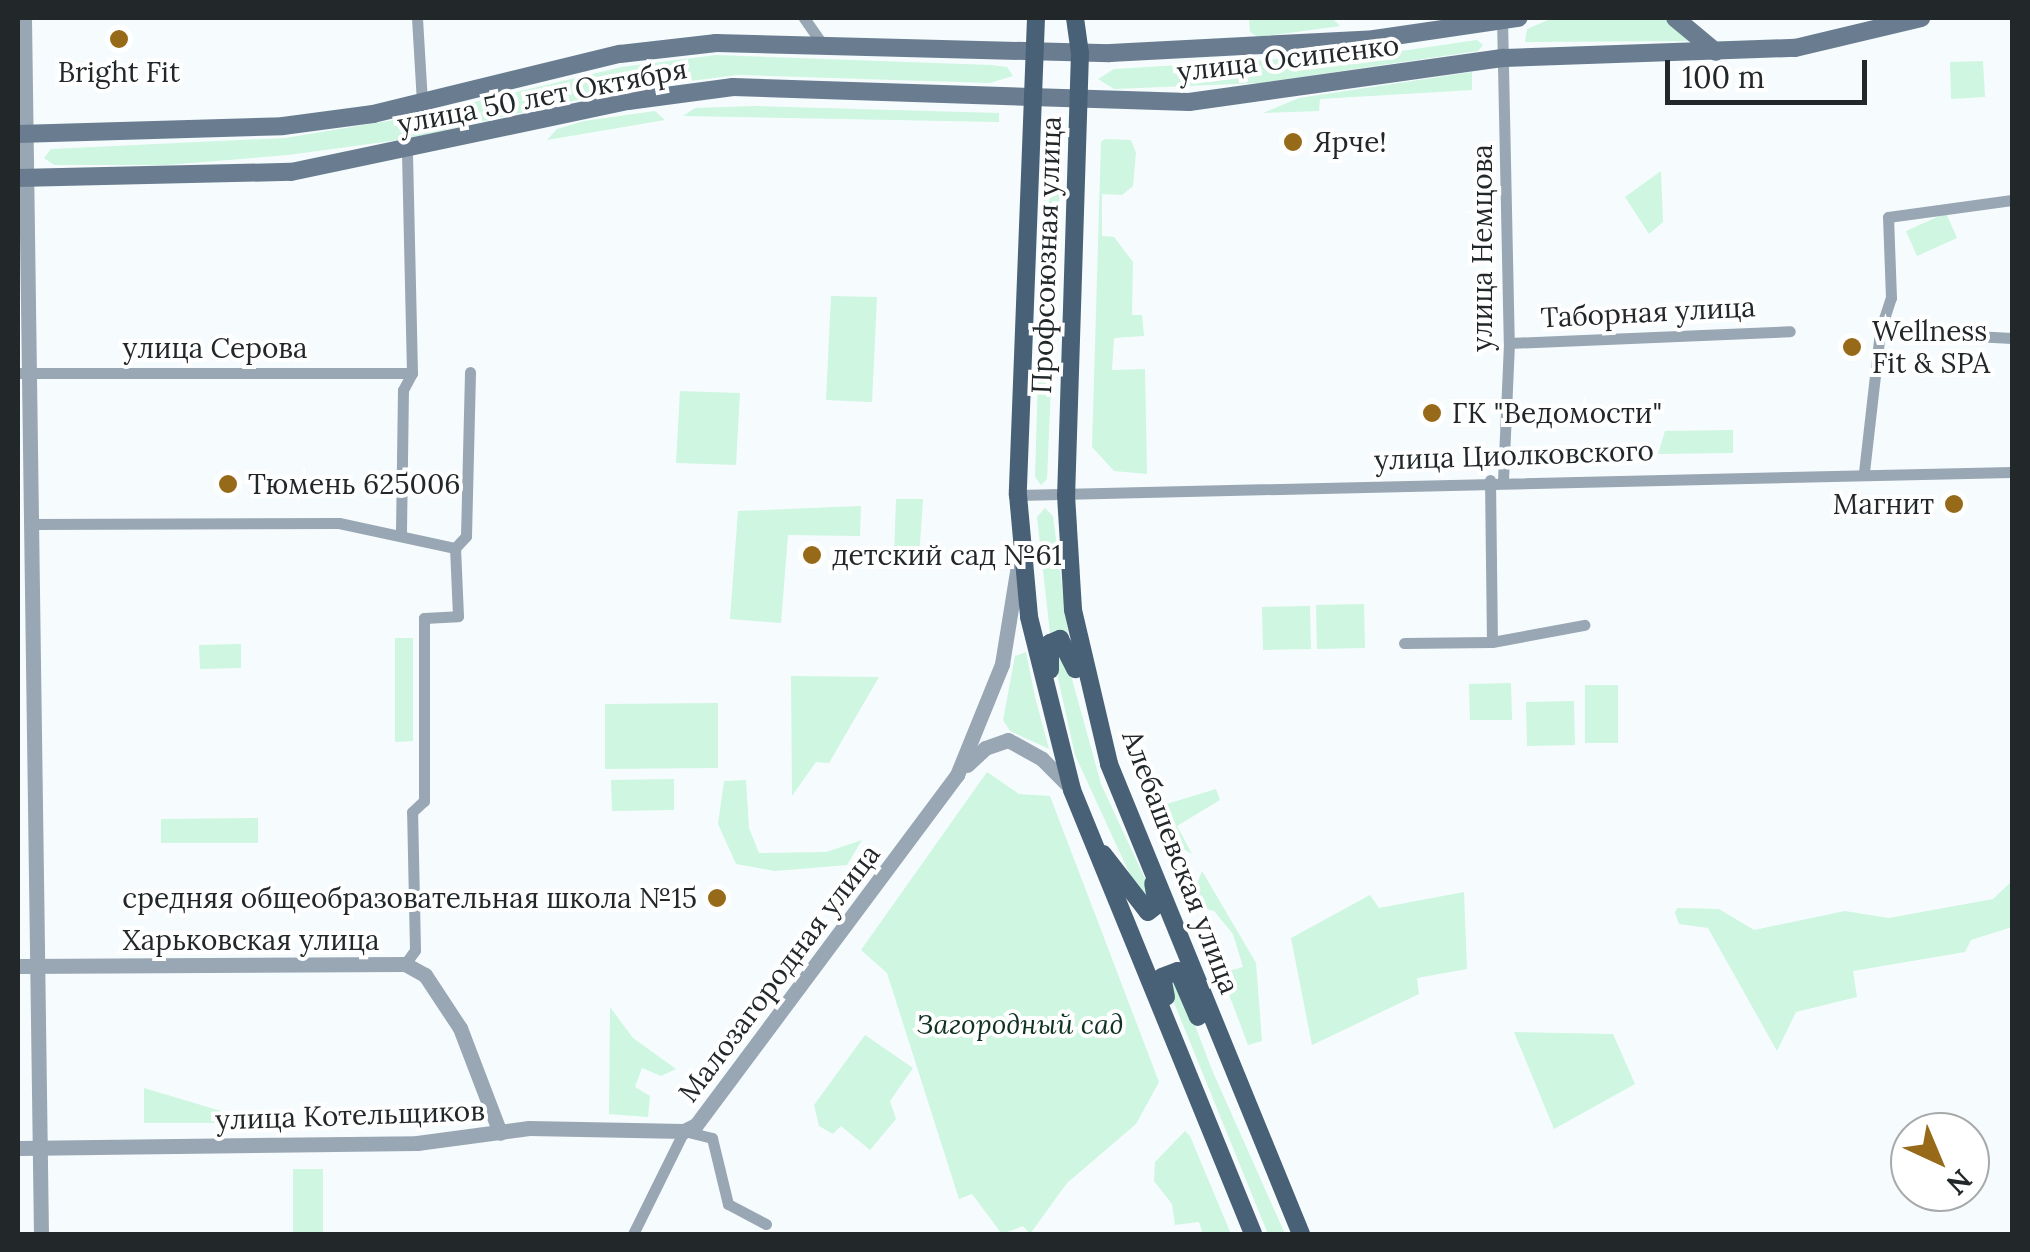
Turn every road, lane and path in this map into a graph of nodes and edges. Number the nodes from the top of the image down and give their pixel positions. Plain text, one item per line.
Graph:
1 (24, 18) edge
2 (417, 18) edge
3 (804, 18) edge
4 (1036, 18) edge
5 (1074, 18) edge
6 (1674, 18) edge
7 (1921, 18) edge
8 (1507, 19) edge
9 (822, 42) junction
10 (1036, 52) junction
11 (1080, 52) junction
12 (1718, 54) junction
13 (1504, 58) junction
14 (1034, 98) junction
15 (1078, 101) junction
16 (422, 102) junction
17 (21, 134) edge
18 (408, 151) junction
19 (22, 178) edge
20 (2012, 200) edge
21 (1790, 330) dead end
22 (1880, 331) junction
23 (2012, 338) edge
24 (1509, 343) junction
25 (470, 372) dead end
26 (23, 373) edge
27 (412, 373) junction
28 (1864, 472) junction
29 (2012, 472) edge
30 (1496, 480) junction
31 (1018, 495) junction
32 (1066, 495) junction
33 (31, 524) junction
34 (401, 532) junction
35 (455, 548) junction
36 (1020, 550) junction
37 (25, 569) edge
38 (1584, 625) dead end
39 (1055, 640) junction
40 (1404, 642) dead end
41 (1492, 642) junction
42 (1035, 643) junction
43 (1006, 647) junction
44 (1047, 696) junction
45 (1098, 719) junction
46 (957, 775) junction
47 (1072, 790) junction
48 (1101, 852) junction
49 (1156, 873) junction
50 (405, 964) junction
51 (18, 966) edge
52 (36, 966) junction
53 (1170, 1025) junction
54 (1221, 1044) junction
55 (684, 1132) junction
56 (500, 1133) junction
57 (18, 1148) edge
58 (40, 1148) junction
59 (766, 1224) dead end
60 (41, 1234) edge
61 (633, 1234) edge
62 (1253, 1234) edge
63 (1301, 1234) edge

1 - 17 street
2 - 16 street
3 - 9 street
4 - 10 main road, Профсоюзная улица
5 - 11 main road, Профсоюзная улица
6 - 12 main road
7 - 12 main road, улица Осипенко
8 - 11 main road, улица 50 лет Октября
8 - 13 street, улица Немцова
9 - 10 main road, улица 50 лет Октября
9 - 16 main road, улица 50 лет Октября
10 - 11 main road, улица 50 лет Октября
10 - 14 main road, Профсоюзная улица
11 - 15 main road, Профсоюзная улица
12 - 13 main road, улица Осипенко
13 - 15 main road, улица Осипенко
13 - 24 street, улица Немцова
14 - 15 main road, улица 50 лет Октября
14 - 18 main road, улица 50 лет Октября
14 - 31 main road, Профсоюзная улица
15 - 32 main road, Профсоюзная улица
16 - 17 main road, улица 50 лет Октября
17 - 19 street
18 - 19 main road, улица 50 лет Октября
18 - 27 street
19 - 26 street
20 - 22 street
21 - 24 street, Таборная улица
22 - 23 street
22 - 28 street
24 - 30 street, улица Немцова
25 - 35 street
26 - 27 street, улица Серова
26 - 33 street
27 - 34 street
28 - 29 street, улица Циолковского
28 - 30 street, улица Циолковского
30 - 32 street, улица Циолковского
30 - 41 street, улица Немцова
31 - 32 street, улица Циолковского
31 - 36 main road
32 - 45 main road, Алебашевская улица
33 - 34 street
33 - 37 street
34 - 35 street
35 - 50 street
36 - 42 main road
36 - 43 street, Малозагородная улица
37 - 52 street
38 - 41 street
39 - 42 street
39 - 44 main road
39 - 45 main road
40 - 41 street
42 - 43 street
42 - 44 main road
43 - 46 street, Малозагородная улица
44 - 47 main road
45 - 49 main road, Алебашевская улица
46 - 47 street, Малозагородная улица
46 - 55 street, Малозагородная улица
47 - 48 main road
48 - 49 main road
48 - 53 main road
49 - 54 main road, Алебашевская улица
50 - 52 street, Харьковская улица
50 - 56 street, Харьковская улица
51 - 52 street, Харьковская улица
52 - 58 street
53 - 54 main road
53 - 62 main road
54 - 63 main road, Алебашевская улица
55 - 56 street, улица Котельщиков
55 - 59 street, Малозагородная улица
55 - 61 street
56 - 58 street, улица Котельщиков
57 - 58 street, улица Котельщиков
58 - 60 street

